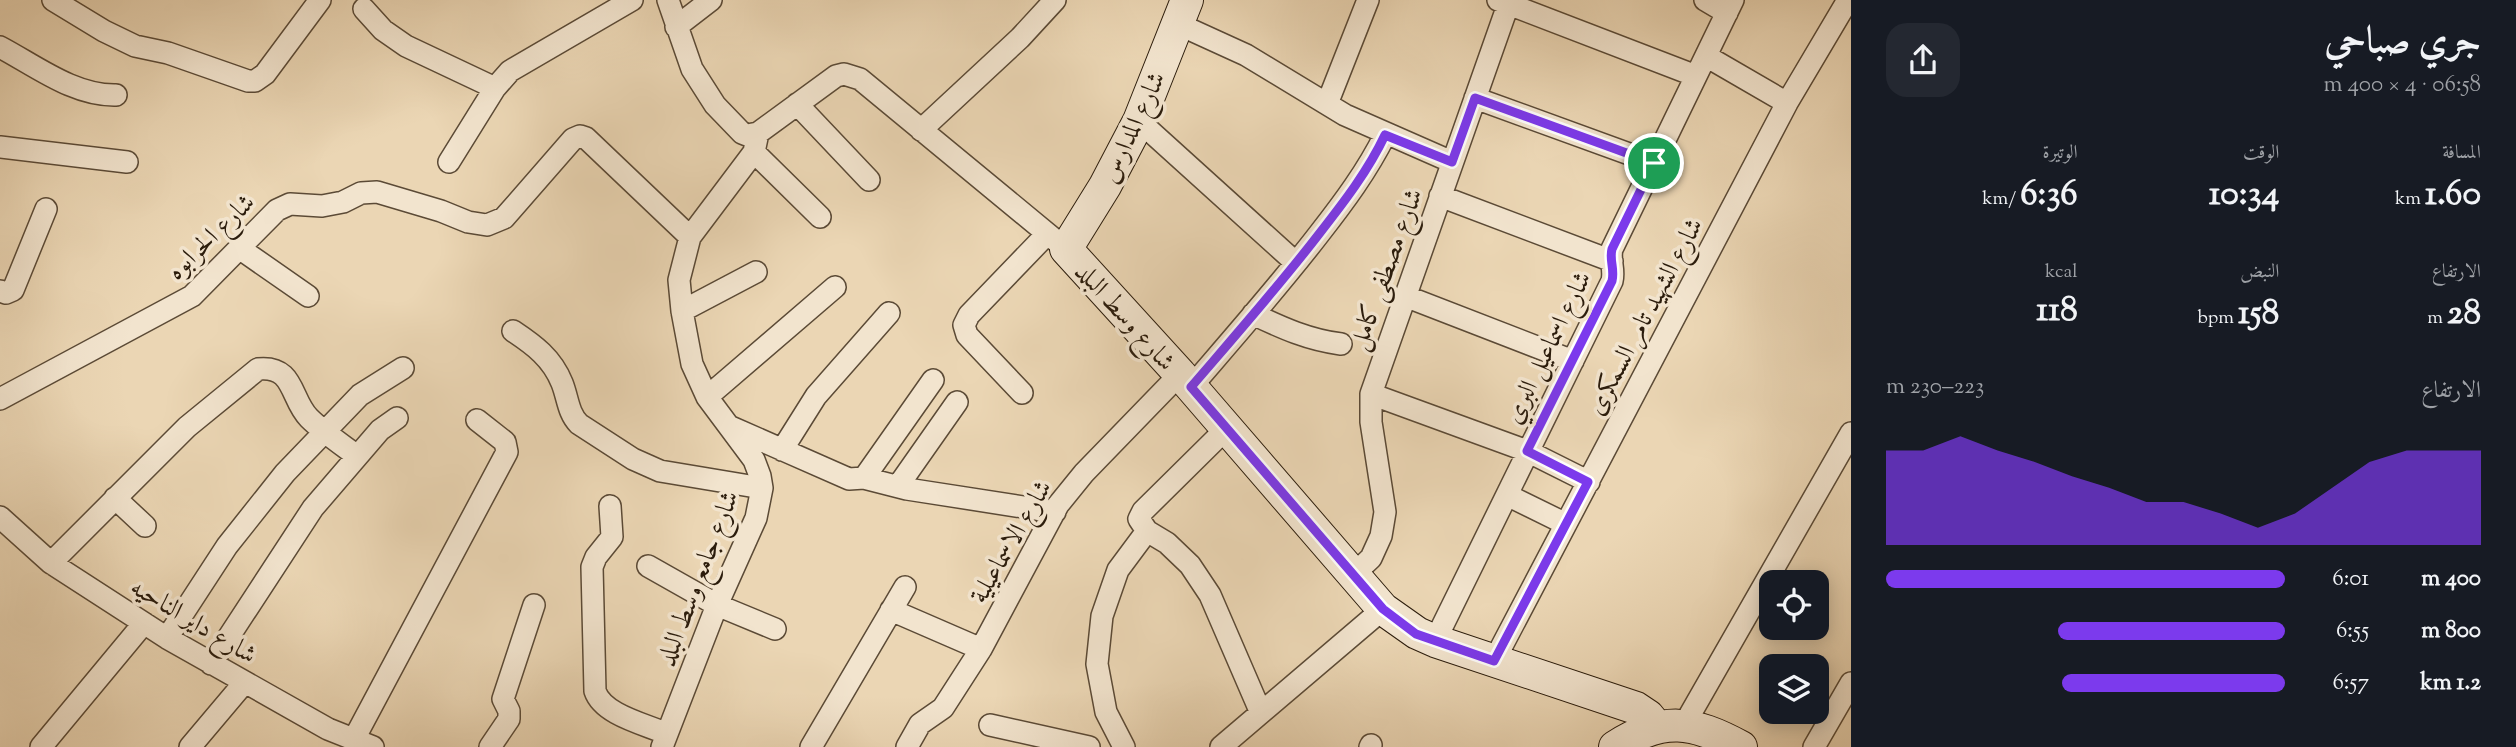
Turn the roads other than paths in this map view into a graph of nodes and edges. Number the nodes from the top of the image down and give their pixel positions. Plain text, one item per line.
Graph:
1 (53, 0) edge
2 (320, 0) edge
3 (632, 0) edge
4 (668, 0) edge
5 (711, 0) edge
6 (1055, 0) edge
7 (1368, 0) edge
8 (1705, 0) edge
9 (1848, 0) edge
10 (1503, 2) edge
11 (1730, 6) edge
12 (364, 9) dead end
13 (1182, 12) edge
14 (676, 27) junction
15 (0, 47) edge
16 (1706, 56) junction
17 (1696, 76) junction
18 (495, 88) junction
19 (116, 95) dead end
20 (1475, 98) junction
21 (1787, 103) junction
22 (797, 104) junction
23 (1327, 104) junction
24 (1139, 121) junction
25 (921, 130) junction
26 (1385, 135) junction
27 (756, 143) junction
28 (0, 147) edge
29 (127, 162) dead end
30 (449, 162) dead end
31 (1452, 162) junction
32 (1654, 163) junction
33 (869, 180) dead end
34 (1440, 196) junction
35 (46, 209) dead end
36 (821, 217) dead end
37 (690, 237) junction
38 (1056, 241) junction
39 (239, 248) junction
40 (1612, 261) junction
41 (1296, 263) junction
42 (756, 272) dead end
43 (835, 287) dead end
44 (0, 291) edge
45 (308, 296) dead end
46 (1405, 296) junction
47 (682, 312) junction
48 (889, 313) dead end
49 (1254, 314) junction
50 (513, 331) dead end
51 (1341, 344) dead end
52 (1573, 361) junction
53 (403, 368) dead end
54 (933, 380) dead end
55 (1186, 381) junction
56 (1022, 393) dead end
57 (1371, 394) junction
58 (707, 397) junction
59 (0, 399) edge
60 (957, 402) dead end
61 (397, 418) dead end
62 (477, 420) dead end
63 (726, 425) junction
64 (1226, 429) junction
65 (324, 430) junction
66 (1851, 433) edge
67 (782, 450) junction
68 (1527, 451) junction
69 (357, 456) junction
70 (864, 478) junction
71 (1588, 482) junction
72 (898, 486) junction
73 (762, 488) junction
74 (1507, 495) junction
75 (115, 498) junction
76 (610, 506) dead end
77 (1055, 512) junction
78 (0, 517) edge
79 (1566, 524) junction
80 (145, 526) dead end
81 (1147, 531) junction
82 (51, 563) junction
83 (648, 566) dead end
84 (1353, 575) junction
85 (905, 587) dead end
86 (534, 605) dead end
87 (717, 605) junction
88 (1383, 609) junction
89 (891, 610) junction
90 (144, 623) junction
91 (775, 629) dead end
92 (167, 638) junction
93 (1435, 641) junction
94 (981, 649) junction
95 (1494, 661) junction
96 (211, 664) junction
97 (244, 683) junction
98 (1851, 683) edge
99 (1262, 713) junction
100 (990, 725) dead end
101 (1645, 736) edge
102 (322, 738) edge
103 (665, 740) edge
104 (364, 743) edge
105 (41, 747) edge
106 (190, 747) edge
107 (491, 747) edge
108 (811, 747) edge
109 (907, 747) edge
110 (1090, 747) edge
111 (1124, 747) edge
112 (1221, 747) edge
113 (1741, 747) edge
114 (1814, 747) edge

1 - 2 street
3 - 18 street
4 - 14 street
5 - 14 street
6 - 25 street
7 - 23 street
8 - 11 street
9 - 21 street, شارع الشهيد تامر السمكرى
10 - 17 street
10 - 20 street, شارع مصطفى كامل
11 - 16 street, شارع اسماعيل البري
12 - 18 street
13 - 23 street
13 - 24 street, شارع المدارس
14 - 27 street
15 - 19 street
16 - 17 street, شارع اسماعيل البري
16 - 21 street
17 - 32 street, شارع اسماعيل البري
18 - 30 street
20 - 31 street, شارع مصطفى كامل
20 - 32 street
21 - 71 street, شارع الشهيد تامر السمكرى
22 - 25 street, شارع وسط البلد
22 - 27 street, شارع وسط البلد
22 - 33 street
23 - 26 street
24 - 38 street, شارع المدارس
24 - 41 street
25 - 38 street, شارع وسط البلد
26 - 31 street
26 - 41 street, شارع الاسماعيلية
27 - 36 street
27 - 37 street, شارع جامع وسط البلد
28 - 29 street
31 - 34 street, شارع مصطفى كامل
32 - 40 street, شارع اسماعيل البري
34 - 40 street
34 - 46 street, شارع مصطفى كامل
35 - 44 street
37 - 39 street, شارع الحرابوه
37 - 47 street, شارع جامع وسط البلد
38 - 55 street, شارع وسط البلد
38 - 56 street
39 - 45 street
39 - 59 street, شارع الحرابوه
40 - 52 street, شارع اسماعيل البري
41 - 49 street, شارع الاسماعيلية
42 - 47 street
43 - 58 street
46 - 52 street
46 - 57 street, شارع مصطفى كامل
47 - 58 street, شارع جامع وسط البلد
48 - 67 street
49 - 51 street
49 - 55 street, شارع الاسماعيلية
50 - 73 street
52 - 68 street, شارع اسماعيل البري
53 - 65 street
54 - 70 street
55 - 64 street, شارع وسط البلد
55 - 77 street, شارع الاسماعيلية
57 - 68 street
57 - 84 street, شارع مصطفى كامل
58 - 63 street, شارع جامع وسط البلد
60 - 72 street
61 - 69 street
62 - 104 street
63 - 67 street
63 - 73 street, شارع جامع وسط البلد
64 - 81 street
64 - 84 street, شارع وسط البلد
65 - 69 street
65 - 75 street
65 - 92 street
66 - 101 street
67 - 70 street
68 - 71 street
68 - 74 street, شارع اسماعيل البري
69 - 96 street
70 - 72 street
71 - 79 street, شارع الشهيد تامر السمكرى
72 - 77 street
73 - 87 street, شارع جامع وسط البلد
74 - 79 street
74 - 93 street, شارع اسماعيل البري
75 - 80 street
75 - 82 street
76 - 103 street
77 - 94 street, شارع الاسماعيلية
78 - 82 street, شارع داير الناحيه
79 - 95 street, شارع الشهيد تامر السمكرى
81 - 99 street
81 - 111 street
82 - 90 street, شارع داير الناحيه
83 - 87 street
84 - 88 street, شارع وسط البلد
85 - 89 street
86 - 107 street
87 - 91 street
87 - 103 street, شارع جامع وسط البلد
88 - 93 street, شارع وسط البلد
88 - 99 street
89 - 94 street
89 - 108 street
90 - 92 street, شارع داير الناحيه
90 - 105 street
92 - 96 street, شارع داير الناحيه
93 - 95 street, شارع وسط البلد
94 - 109 street, شارع الاسماعيلية
95 - 101 street, شارع وسط البلد
96 - 97 street, شارع داير الناحيه
97 - 102 street, شارع داير الناحيه
97 - 106 street
98 - 114 street
99 - 112 street
100 - 110 street
101 - 113 street
102 - 104 street, شارع داير الناحيه

